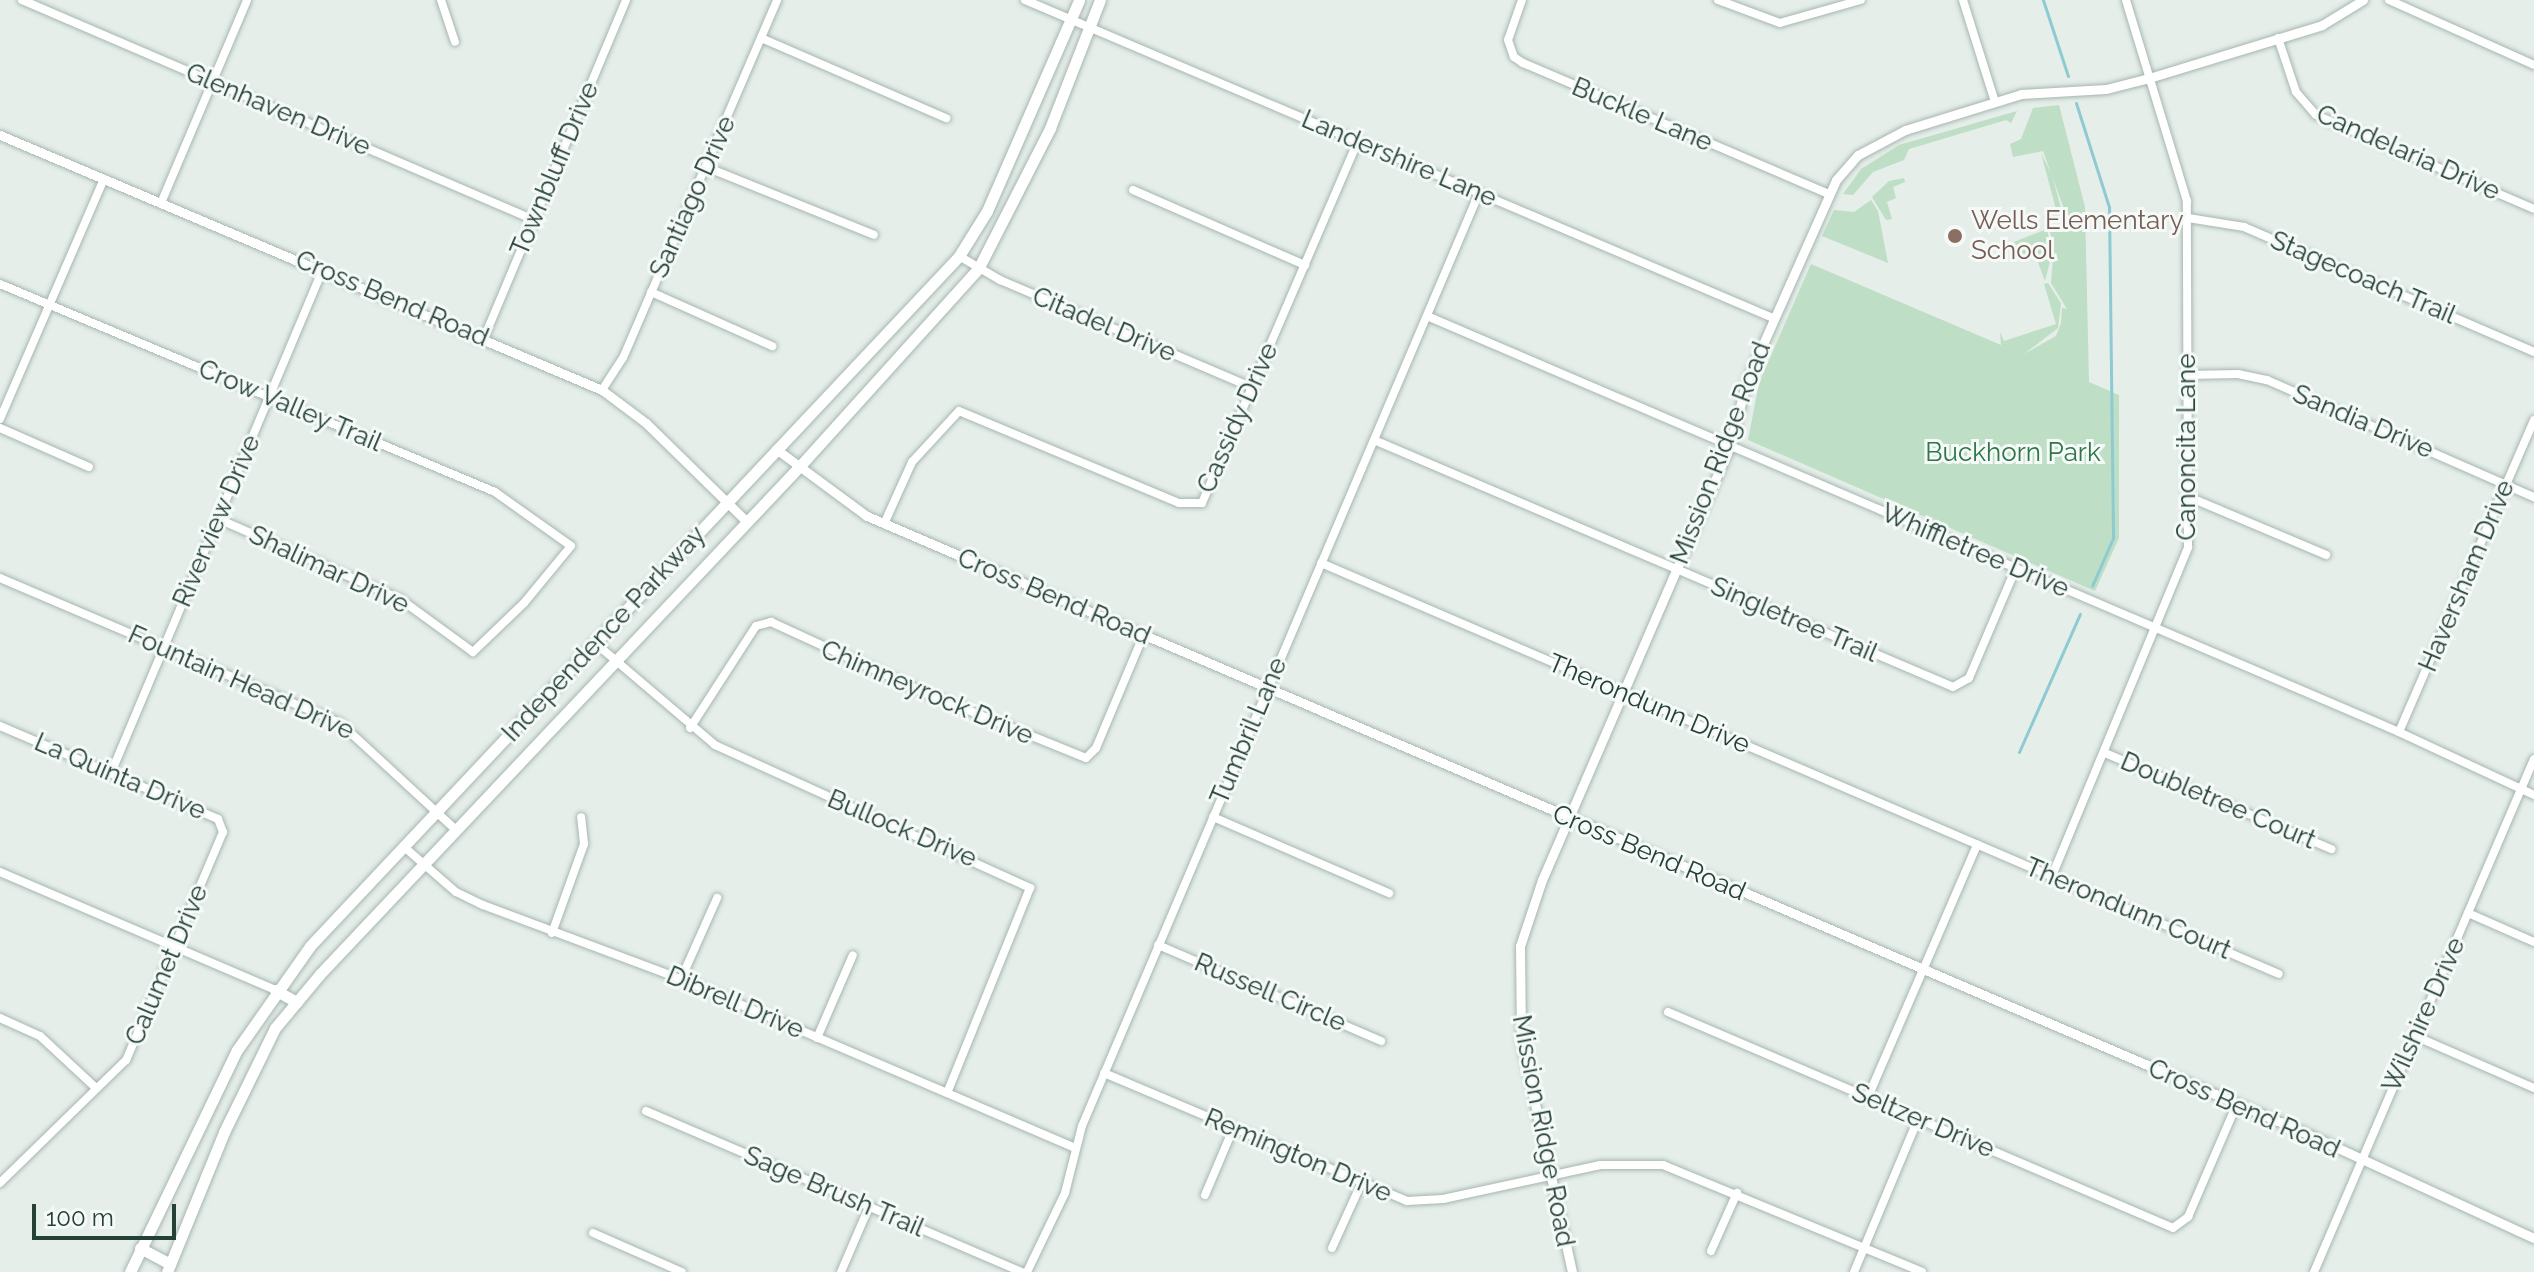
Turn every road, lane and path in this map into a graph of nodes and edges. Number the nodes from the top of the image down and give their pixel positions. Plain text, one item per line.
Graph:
1 (22, 0) edge
2 (247, 0) edge
3 (441, 0) edge
4 (626, 0) edge
5 (777, 0) edge
6 (1025, 0) edge
7 (1079, 0) edge
8 (1100, 0) edge
9 (1522, 0) edge
10 (1718, 0) edge
11 (1861, 0) edge
12 (1963, 0) edge
13 (2126, 0) edge
14 (2363, 0) edge
15 (2389, 0) edge
16 (1070, 20) junction
17 (1089, 25) junction
18 (761, 38) junction
19 (2278, 38) junction
20 (455, 42) dead end
21 (2534, 65) edge
22 (2149, 78) junction
23 (212, 82) junction
24 (1995, 102) junction
25 (946, 118) dead end
26 (0, 135) edge
27 (1358, 141) junction
28 (706, 167) junction
29 (104, 179) junction
30 (1133, 190) dead end
31 (1479, 193) junction
32 (1828, 194) junction
33 (161, 203) junction
34 (2534, 209) edge
35 (2188, 218) junction
36 (534, 220) junction
37 (874, 235) dead end
38 (959, 256) junction
39 (1305, 265) junction
40 (323, 269) junction
41 (978, 269) junction
42 (0, 284) edge
43 (651, 292) junction
44 (49, 305) junction
45 (1427, 316) junction
46 (1773, 318) junction
47 (484, 338) junction
48 (772, 346) dead end
49 (2534, 352) edge
50 (2187, 375) junction
51 (1253, 388) junction
52 (602, 390) junction
53 (270, 397) junction
54 (0, 419) edge
55 (2534, 420) edge
56 (0, 428) edge
57 (1374, 440) junction
58 (1730, 445) junction
59 (776, 449) junction
60 (89, 467) dead end
61 (799, 467) junction
62 (2506, 484) junction
63 (2189, 497) junction
64 (2534, 497) edge
65 (727, 503) junction
66 (219, 519) junction
67 (747, 522) junction
68 (884, 524) junction
69 (571, 546) joint
70 (2326, 555) dead end
71 (1321, 563) junction
72 (2016, 568) junction
73 (1676, 570) junction
74 (0, 578) edge
75 (2157, 628) junction
76 (1143, 636) junction
77 (594, 642) junction
78 (164, 647) junction
79 (614, 662) junction
80 (1267, 689) junction
81 (1623, 693) junction
82 (0, 726) edge
83 (690, 728) junction
84 (2399, 732) junction
85 (2105, 753) junction
86 (2534, 759) edge
87 (111, 773) junction
88 (2521, 789) junction
89 (2534, 795) edge
90 (438, 813) junction
91 (581, 817) dead end
92 (1213, 817) junction
93 (1569, 819) junction
94 (455, 829) junction
95 (219, 841) joint
96 (1977, 845) junction
97 (403, 846) junction
98 (2331, 849) dead end
99 (422, 864) junction
100 (0, 872) edge
101 (2052, 876) junction
102 (1389, 893) dead end
103 (717, 898) dead end
104 (2468, 913) junction
105 (552, 933) junction
106 (2534, 942) edge
107 (1158, 945) junction
108 (175, 946) junction
109 (853, 955) dead end
110 (1923, 969) junction
111 (2279, 974) dead end
112 (681, 979) junction
113 (275, 990) junction
114 (297, 1002) junction
115 (1668, 1012) dead end
116 (0, 1018) edge
117 (2415, 1036) junction
118 (817, 1038) junction
119 (1381, 1041) dead end
120 (1104, 1073) junction
121 (96, 1088) junction
122 (2534, 1088) edge
123 (947, 1093) junction
124 (1868, 1097) junction
125 (2237, 1104) junction
126 (646, 1111) dead end
127 (1918, 1119) junction
128 (1233, 1129) junction
129 (1075, 1148) junction
130 (2361, 1162) junction
131 (1552, 1177) junction
132 (0, 1183) edge
133 (1361, 1184) junction
134 (1737, 1193) junction
135 (1205, 1195) dead end
136 (869, 1207) junction
137 (593, 1233) dead end
138 (2534, 1238) edge
139 (1865, 1247) junction
140 (140, 1248) junction
141 (1332, 1248) dead end
142 (1711, 1251) dead end
143 (169, 1268) edge
144 (130, 1272) edge
145 (682, 1272) edge
146 (841, 1272) edge
147 (1025, 1272) edge
148 (1572, 1272) edge
149 (1854, 1272) edge
150 (1922, 1272) edge
151 (2314, 1272) edge

1 - 23 street, Glenhaven Drive
2 - 23 street
3 - 20 street
4 - 36 street, Townbluff Drive
5 - 18 street, Santiago Drive
6 - 16 street, Landershire Lane
7 - 16 main road, Independence Parkway
8 - 17 main road, Independence Parkway
9 - 32 street, Buckle Lane
10 - 11 street
12 - 24 street
13 - 22 street, Canoncita Lane
14 - 19 street, Mission Ridge Road
15 - 21 street
16 - 17 street, Landershire Lane
16 - 38 main road, Independence Parkway
17 - 27 street, Landershire Lane
17 - 41 main road, Independence Parkway
18 - 25 street
18 - 28 street, Santiago Drive
19 - 22 street, Mission Ridge Road
19 - 34 street, Candelaria Drive
22 - 24 street, Mission Ridge Road
22 - 35 street, Canoncita Lane
23 - 33 street
23 - 36 street, Glenhaven Drive
24 - 32 street, Mission Ridge Road
26 - 29 street, Cross Bend Road
27 - 31 street, Landershire Lane
27 - 39 street, Cassidy Drive
28 - 37 street
28 - 43 street, Santiago Drive
29 - 33 street, Cross Bend Road
29 - 44 street
30 - 39 street
31 - 45 street, Tumbril Lane
31 - 46 street, Landershire Lane
32 - 46 street, Mission Ridge Road
33 - 40 street, Cross Bend Road
35 - 49 street, Stagecoach Trail
35 - 50 street, Canoncita Lane
36 - 47 street, Townbluff Drive
38 - 41 street, Citadel Drive
38 - 59 main road, Independence Parkway
39 - 51 street, Cassidy Drive
40 - 47 street, Cross Bend Road
40 - 53 street, Riverview Drive
41 - 51 street, Citadel Drive
41 - 61 main road, Independence Parkway
42 - 44 street, Crow Valley Trail
43 - 48 street
43 - 52 street, Santiago Drive
44 - 53 street, Crow Valley Trail
44 - 54 street
45 - 57 street, Tumbril Lane
45 - 58 street, Whiffletree Drive
46 - 58 street, Mission Ridge Road
47 - 52 street, Cross Bend Road
50 - 62 street, Sandia Drive
50 - 63 street, Canoncita Lane
51 - 68 street, Cassidy Drive
52 - 65 street, Cross Bend Road
53 - 66 street, Riverview Drive
53 - 69 street, Crow Valley Trail
55 - 62 street, Haversham Drive
56 - 60 street
57 - 71 street, Tumbril Lane
57 - 73 street, Singletree Trail
58 - 72 street, Whiffletree Drive
58 - 73 street, Mission Ridge Road
59 - 61 street, Cross Bend Road
59 - 65 main road, Independence Parkway
61 - 67 main road, Independence Parkway
61 - 68 street, Cross Bend Road
62 - 64 street, Sandia Drive
62 - 84 street, Haversham Drive
63 - 70 street
63 - 75 street, Canoncita Lane
65 - 67 street, Cross Bend Road
65 - 77 main road, Independence Parkway
66 - 69 street, Shalimar Drive
66 - 78 street, Riverview Drive
67 - 79 main road, Independence Parkway
68 - 76 street, Cross Bend Road
71 - 80 street, Tumbril Lane
71 - 81 street, Therondunn Drive
72 - 73 street, Singletree Trail
72 - 75 street, Whiffletree Drive
73 - 81 street, Mission Ridge Road
74 - 78 street, Fountain Head Drive
75 - 84 street, Whiffletree Drive
75 - 85 street, Canoncita Lane
76 - 80 street, Cross Bend Road
76 - 83 street, Chimneyrock Drive
77 - 79 street, Bullock Drive
77 - 90 main road, Independence Parkway
78 - 87 street, Riverview Drive
78 - 90 street, Fountain Head Drive
79 - 83 street, Bullock Drive
79 - 94 main road, Independence Parkway
80 - 92 street, Tumbril Lane
80 - 93 street, Cross Bend Road
81 - 93 street, Mission Ridge Road
81 - 96 street, Therondunn Drive
82 - 87 street, La Quinta Drive
83 - 123 street, Bullock Drive
84 - 88 street, Whiffletree Drive
85 - 98 street, Doubletree Court
85 - 101 street, Canoncita Lane
86 - 88 street, Wilshire Drive
87 - 95 street, La Quinta Drive
88 - 89 street, Whiffletree Drive
88 - 104 street, Wilshire Drive
90 - 94 street, Fountain Head Drive
90 - 97 main road, Independence Parkway
91 - 105 street
92 - 102 street
92 - 107 street, Tumbril Lane
93 - 110 street, Cross Bend Road
93 - 131 street, Mission Ridge Road
94 - 99 main road, Independence Parkway
95 - 108 street, Calumet Drive
96 - 101 street, Therondunn Court
96 - 110 street
97 - 99 street, Dibrell Drive
97 - 113 main road, Independence Parkway
99 - 105 street, Dibrell Drive
99 - 114 main road, Independence Parkway
100 - 108 street
101 - 111 street, Therondunn Court
103 - 112 street
104 - 106 street
104 - 117 street, Wilshire Drive
105 - 112 street, Dibrell Drive
107 - 119 street, Russell Circle
107 - 120 street, Tumbril Lane
108 - 113 street
108 - 121 street, Calumet Drive
109 - 118 street
110 - 124 street
110 - 125 street, Cross Bend Road
112 - 118 street, Dibrell Drive
113 - 114 main road
113 - 140 main road, Independence Parkway
114 - 143 main road, Independence Parkway
115 - 124 street, Seltzer Drive
116 - 121 street
117 - 122 street
117 - 130 street, Wilshire Drive
118 - 123 street, Dibrell Drive
120 - 128 street, Remington Drive
120 - 129 street, Tumbril Lane
121 - 132 street, Calumet Drive
123 - 129 street, Dibrell Drive
124 - 127 street, Seltzer Drive
125 - 127 street, Seltzer Drive
125 - 130 street, Cross Bend Road
126 - 136 street, Sage Brush Trail
127 - 139 street
128 - 133 street, Remington Drive
128 - 135 street
129 - 147 street, Tumbril Lane
130 - 138 street, Cross Bend Road
130 - 151 street, Wilshire Drive
131 - 133 street, Remington Drive
131 - 134 street, Remington Drive
131 - 148 street, Mission Ridge Road
133 - 141 street
134 - 139 street, Remington Drive
134 - 142 street
136 - 146 street
136 - 147 street, Sage Brush Trail
137 - 145 street
139 - 149 street
139 - 150 street, Remington Drive
140 - 143 main road
140 - 144 main road, Independence Parkway

